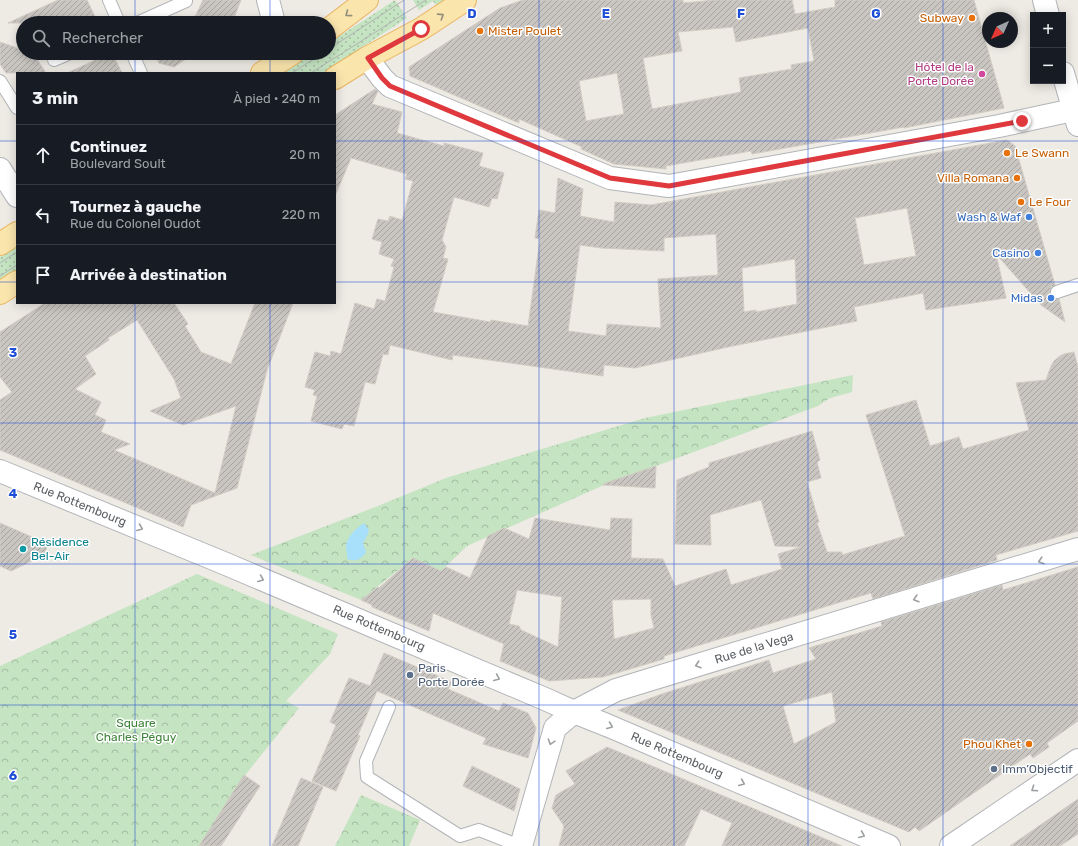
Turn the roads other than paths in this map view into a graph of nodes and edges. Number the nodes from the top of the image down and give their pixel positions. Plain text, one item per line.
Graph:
1 (109, 0) edge
2 (268, 0) edge
3 (367, 0) edge
4 (465, 0) edge
5 (1044, 0) edge
6 (186, 1) edge
7 (1047, 12) edge
8 (116, 16) edge
9 (153, 16) edge
10 (272, 16) edge
11 (336, 24) edge
12 (368, 58) junction
13 (135, 60) edge
14 (279, 60) edge
15 (141, 72) edge
16 (263, 72) edge
17 (336, 77) edge
18 (0, 81) edge
19 (1066, 81) edge
20 (16, 106) edge
21 (1075, 106) edge
22 (0, 169) edge
23 (16, 194) edge
24 (16, 234) edge
25 (0, 244) edge
26 (16, 283) edge
27 (1078, 285) edge
28 (1057, 292) dead end
29 (0, 293) edge
30 (0, 471) edge
31 (1078, 549) edge
32 (389, 707) dead end
33 (574, 712) junction
34 (1078, 760) edge
35 (521, 846) edge
36 (888, 846) edge
37 (951, 846) edge

1 - 8 lane
2 - 10 street
3 -> 11 main road
12 -> 4 main road
5 - 7 street
6 - 9 lane
12 - 17 main road
12 - 21 street
13 - 15 lane
14 - 16 main road
18 - 20 lane
19 - 21 street
22 - 23 street
24 - 25 main road
26 - 29 main road
27 - 28 lane
30 -> 33 street, Rue Rottembourg
31 -> 33 street, Rue de la Vega
32 - 35 lane
33 -> 35 street, Rue de la Vega
33 -> 36 street, Rue Rottembourg
34 -> 37 street

